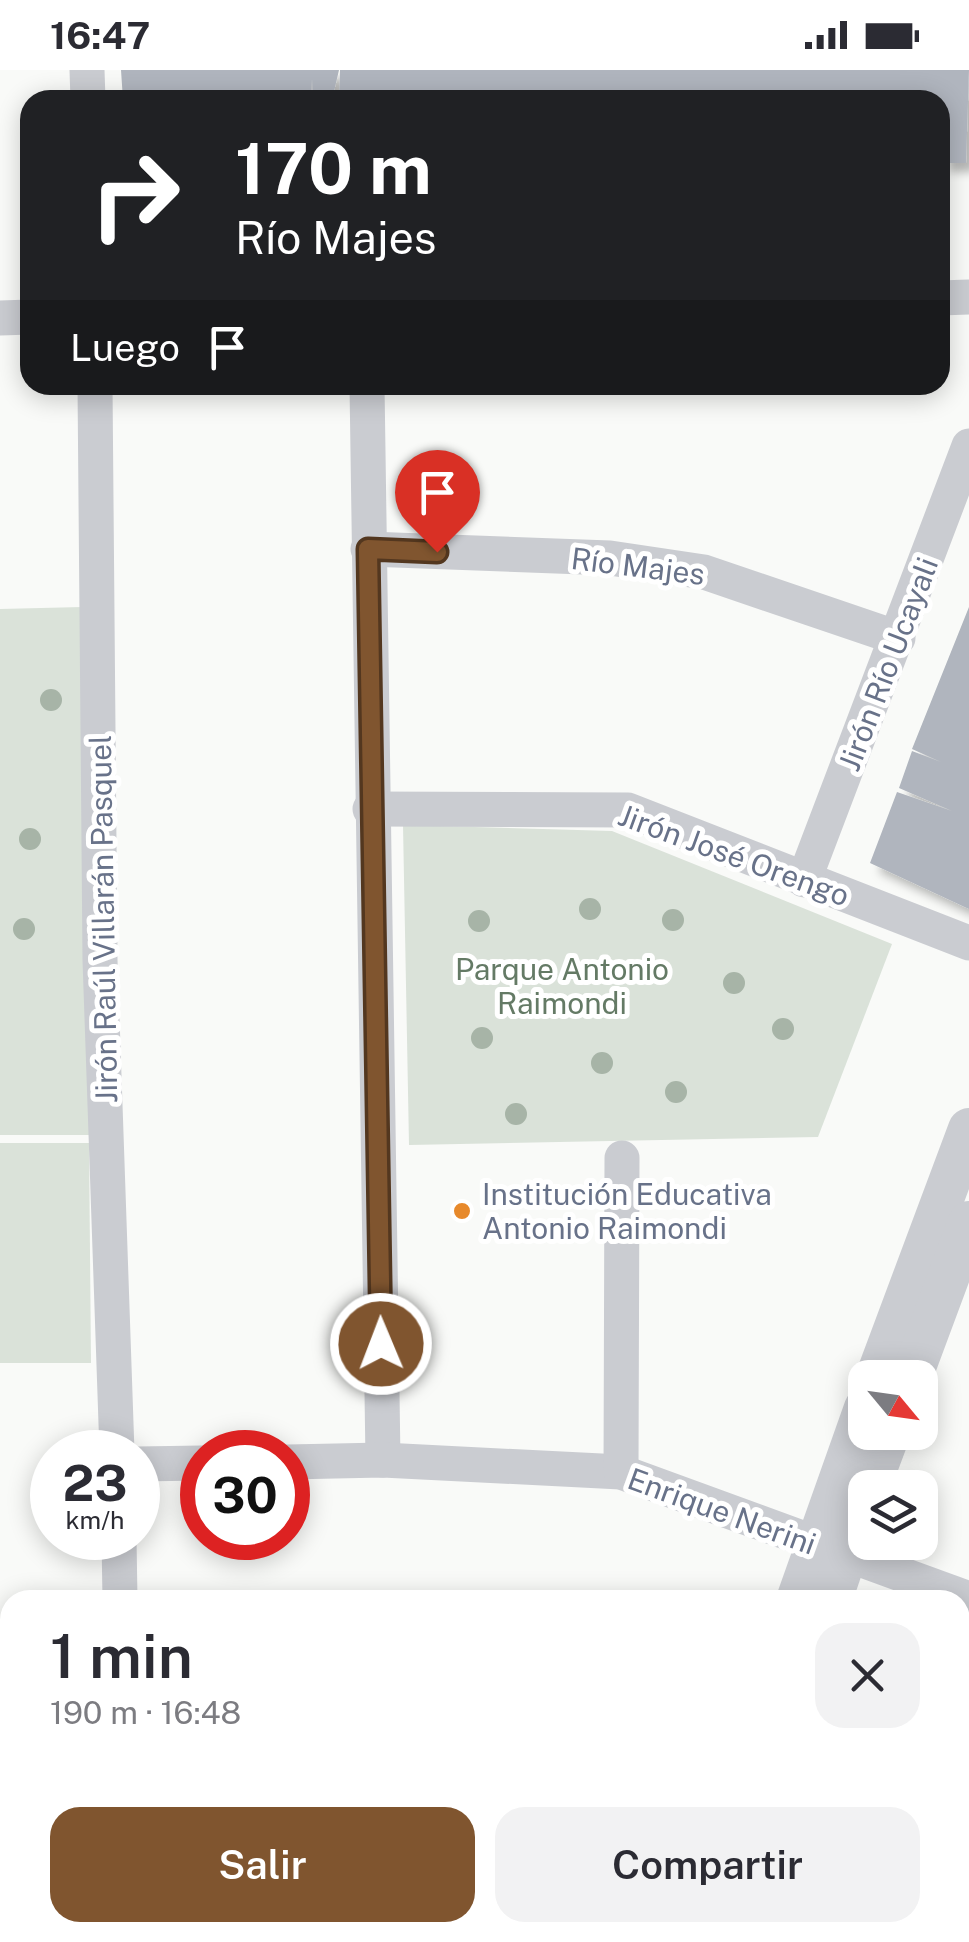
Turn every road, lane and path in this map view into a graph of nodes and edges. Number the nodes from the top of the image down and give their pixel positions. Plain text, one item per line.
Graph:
1 (96, 395) edge
2 (367, 395) edge
3 (969, 446) edge
4 (368, 549) junction
5 (898, 638) junction
6 (370, 809) junction
7 (804, 880) junction
8 (969, 944) edge
9 (969, 1129) edge
10 (622, 1158) dead end
11 (969, 1222) edge
12 (883, 1360) edge
13 (918, 1360) edge
14 (116, 1430) edge
15 (854, 1450) edge
16 (383, 1460) junction
17 (310, 1462) edge
18 (621, 1472) junction
19 (848, 1523) edge
20 (829, 1550) junction
21 (119, 1560) edge
22 (120, 1590) edge
23 (803, 1590) edge
24 (831, 1590) edge
25 (941, 1590) edge

1 - 14 street, Jirón Raúl Villarán Pasquel
2 - 4 street
3 - 5 street, Jirón Río Ucayali
4 - 5 street, Río Majes
4 - 6 street
5 - 7 street, Jirón Río Ucayali
6 - 7 street, Jirón José Orengo
6 - 16 street
7 - 8 street, Jirón José Orengo
9 - 12 street
10 - 18 street
11 - 13 street
15 - 20 street
16 - 17 street, Enrique Nerini
16 - 18 street, Enrique Nerini
18 - 20 street, Enrique Nerini
19 - 20 street
20 - 23 street
20 - 24 street
20 - 25 street, Enrique Nerini
21 - 22 street

